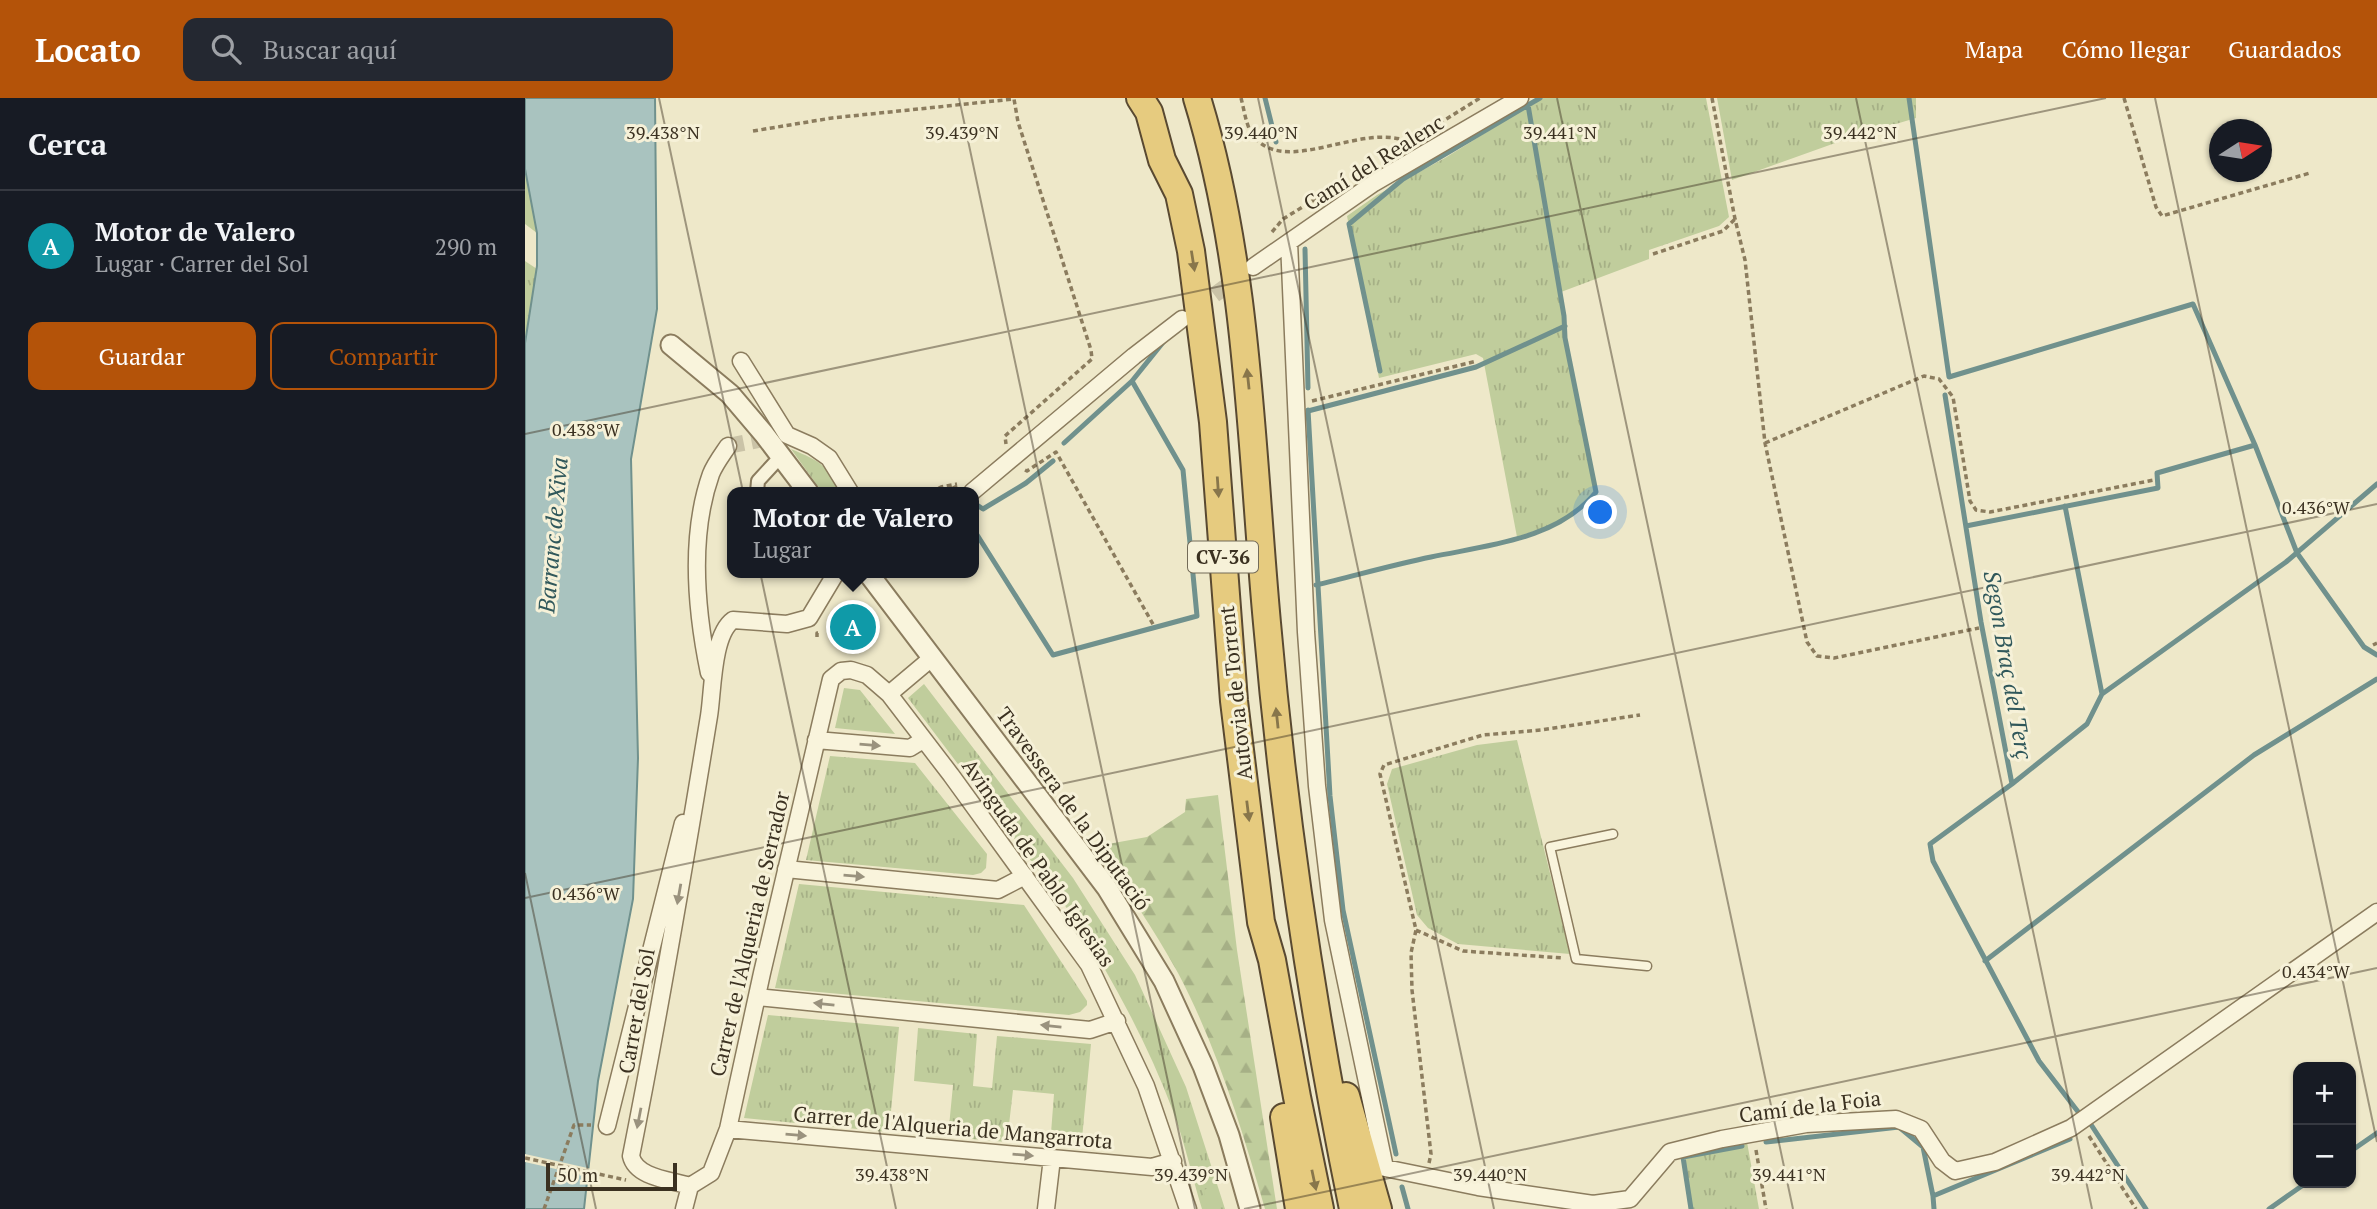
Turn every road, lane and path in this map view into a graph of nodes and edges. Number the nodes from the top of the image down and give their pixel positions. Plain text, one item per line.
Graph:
1 (1140, 98) edge
2 (1162, 98) edge
3 (1197, 98) edge
4 (1241, 98) edge
5 (1520, 98) edge
6 (1712, 98) edge
7 (2124, 98) edge
8 (753, 131) dead end
9 (1420, 157) junction
10 (2310, 173) dead end
11 (1179, 194) junction
12 (1735, 219) junction
13 (1289, 242) junction
14 (1653, 254) dead end
15 (1253, 267) tunnel mouth
16 (1182, 319) tunnel mouth
17 (671, 345) dead end
18 (741, 361) dead end
19 (1478, 361) dead end
20 (1297, 404) junction
21 (1765, 443) junction
22 (728, 446) dead end
23 (781, 456) junction
24 (1015, 456) junction
25 (2154, 480) dead end
26 (757, 487) edge
27 (804, 487) edge
28 (847, 487) edge
29 (944, 487) edge
30 (962, 487) edge
31 (967, 487) edge
32 (833, 578) edge
33 (872, 578) edge
34 (1154, 626) dead end
35 (1979, 628) dead end
36 (933, 657) junction
37 (831, 679) joint
38 (714, 689) junction
39 (889, 694) junction
40 (1640, 715) dead end
41 (816, 740) junction
42 (923, 740) junction
43 (695, 803) junction
44 (1613, 834) dead end
45 (786, 869) junction
46 (1025, 876) junction
47 (2377, 912) edge
48 (1261, 922) junction
49 (1416, 930) junction
50 (1303, 932) junction
51 (1576, 959) junction
52 (1647, 966) dead end
53 (757, 997) junction
54 (1117, 1021) junction
55 (607, 1126) joint
56 (2071, 1128) junction
57 (729, 1129) junction
58 (1753, 1134) junction
59 (525, 1158) edge
60 (1052, 1158) junction
61 (1173, 1161) junction
62 (1428, 1175) junction
63 (626, 1180) dead end
64 (690, 1186) junction
65 (544, 1209) edge
66 (684, 1209) edge
67 (1046, 1209) edge
68 (1188, 1209) edge
69 (1250, 1209) edge
70 (1299, 1209) edge
71 (1320, 1209) edge
72 (1353, 1209) edge
73 (1378, 1209) edge
74 (1766, 1209) edge
75 (2136, 1209) edge

1 - 11 highway, Autovia de Torrent / CV-36
2 - 11 highway
50 -> 3 highway, Autovia de Torrent / CV-36
4 - 9 path
5 - 9 street, Camí del Realenc
6 - 12 path
7 - 10 path
8 - 24 path
9 - 13 street, Camí del Realenc
11 -> 48 highway, Autovia de Torrent / CV-36
12 - 14 path
12 - 21 path
13 - 15 street, Camí del Realenc
13 - 20 street
16 - 24 street
17 - 23 street
18 - 28 street
19 - 20 path
20 - 62 street, Camí de la Foia
21 - 25 path
21 - 35 path
22 - 38 street
23 - 26 street
23 - 27 street
24 - 31 street
24 - 34 path
29 - 30 path
32 - 38 street, Carrer del Sol
33 - 36 street, Travessera de la Diputació
36 - 39 street
36 - 69 street, Travessera de la Diputació
37 - 39 street, Avinguda de Pablo Iglesias
37 - 41 street, Carrer de l'Alqueria de Serrador
38 - 43 street, Carrer del Sol
39 - 42 street, Avinguda de Pablo Iglesias
40 - 49 path
41 -> 42 street
41 - 45 street, Carrer de l'Alqueria de Serrador
42 - 46 street, Avinguda de Pablo Iglesias
43 - 55 street, Carrer del Sol
43 -> 64 street, Carrer del Sol
44 - 51 lane
45 -> 46 street
45 - 53 street, Carrer de l'Alqueria de Serrador
46 - 54 street, Avinguda de Pablo Iglesias
47 - 56 street, Camí de la Foia
48 - 70 highway
48 -> 71 highway, Autovia de Torrent / CV-36
49 - 51 path
49 - 62 path
50 - 72 highway, Autovia de Torrent / CV-36
50 - 73 highway
51 - 52 lane
54 -> 53 street
53 - 57 street, Carrer de l'Alqueria de Serrador
54 - 61 street, Avinguda de Pablo Iglesias
55 - 65 path
56 - 58 street, Camí de la Foia
56 - 75 path
57 -> 60 street, Carrer de l'Alqueria de Mangarrota
57 - 64 street, Carrer de l'Alqueria de Serrador
58 - 62 street, Camí de la Foia
58 - 74 path
59 - 63 path, bridge
60 - 61 street, Carrer de l'Alqueria de Mangarrota
60 - 67 street
61 - 68 street, Avinguda de Pablo Iglesias
64 - 66 street

